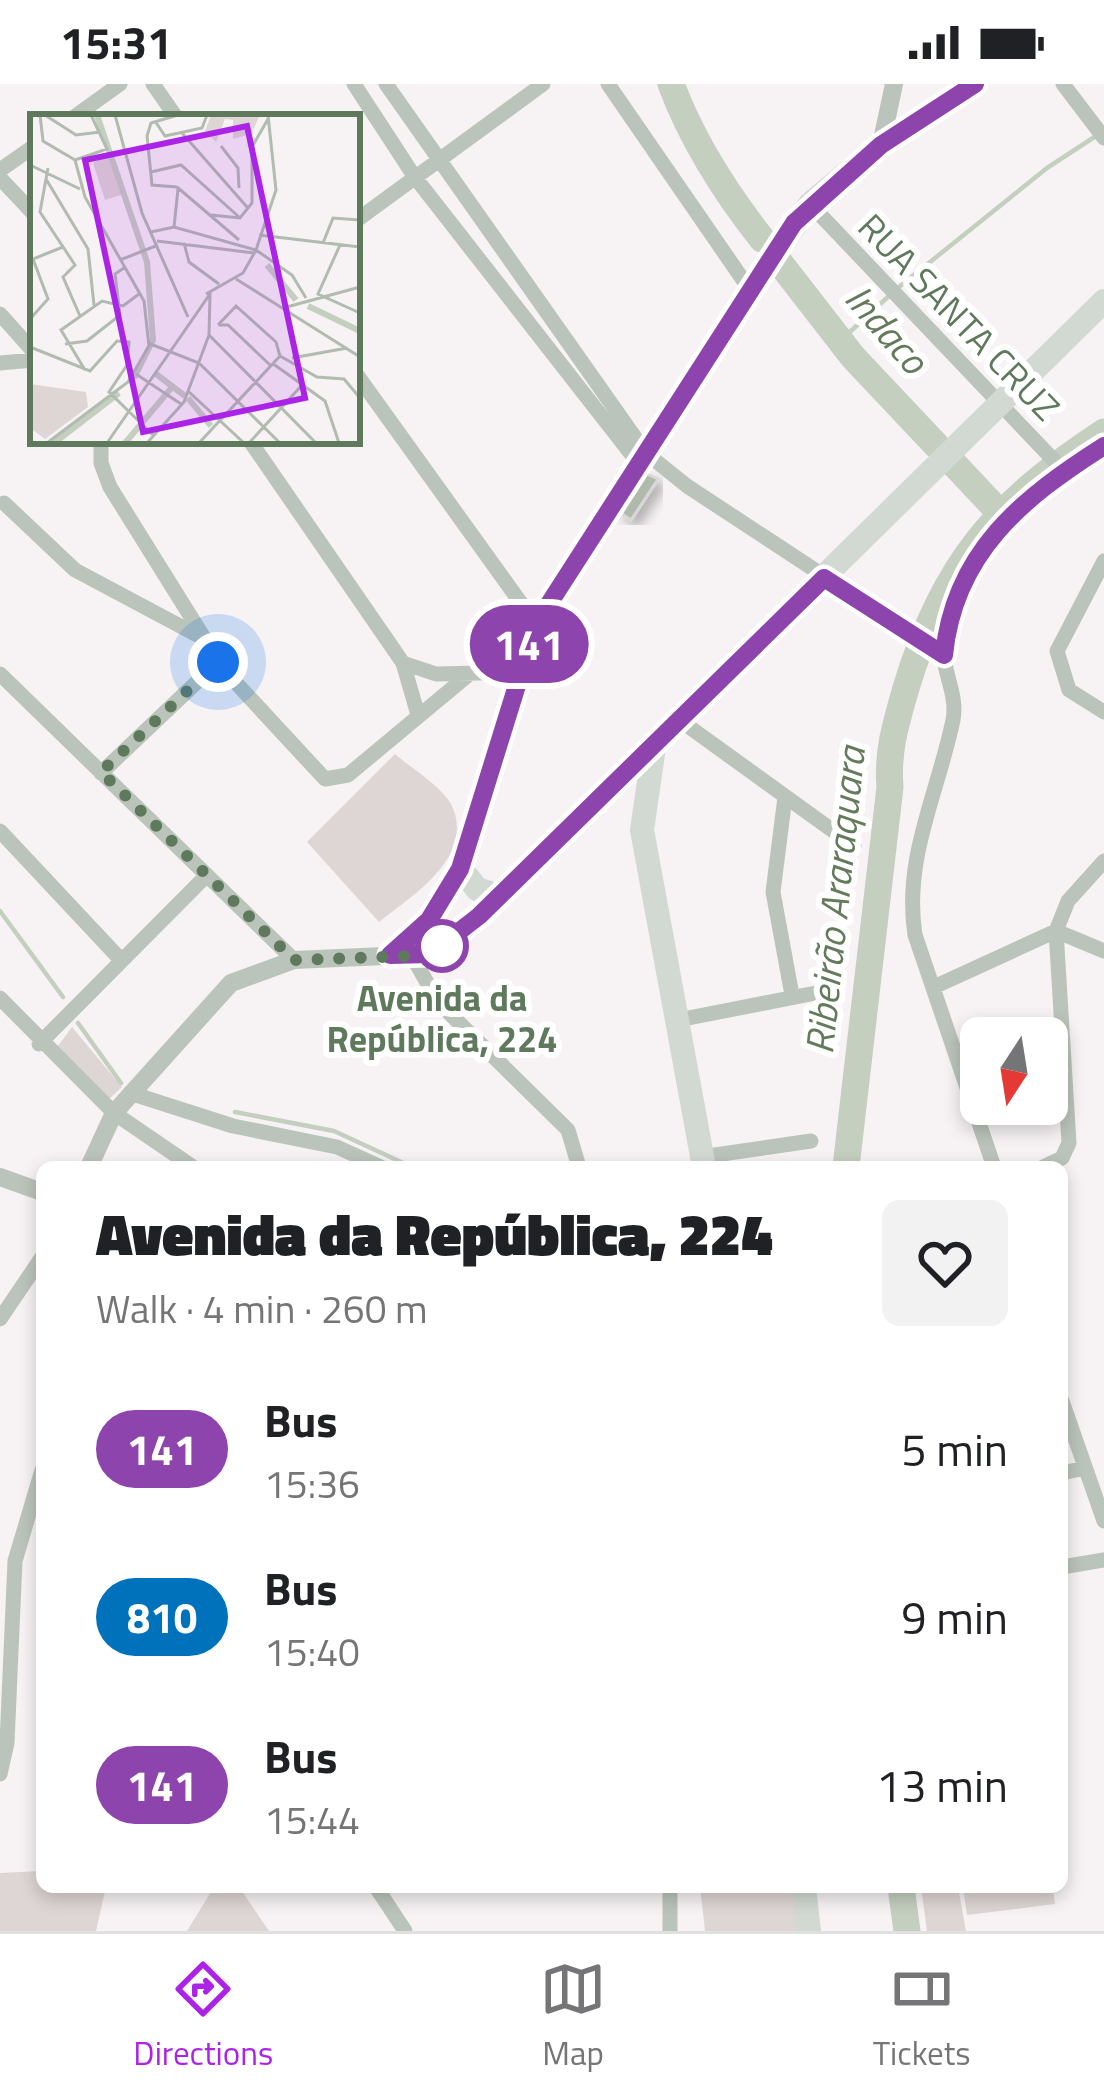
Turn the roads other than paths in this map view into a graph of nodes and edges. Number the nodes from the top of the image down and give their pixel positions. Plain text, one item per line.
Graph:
1 (120, 84) edge
2 (153, 84) edge
3 (354, 84) edge
4 (386, 84) edge
5 (543, 84) edge
6 (608, 84) edge
7 (894, 84) edge
8 (975, 84) edge
9 (1063, 84) edge
10 (78, 114) edge
11 (174, 114) edge
12 (1104, 138) edge
13 (881, 145) junction
14 (30, 149) edge
15 (439, 158) junction
16 (0, 174) edge
17 (413, 176) junction
18 (810, 204) junction
19 (30, 209) edge
20 (360, 218) edge
21 (750, 290) junction
22 (1104, 302) edge
23 (0, 314) edge
24 (30, 348) edge
25 (30, 360) edge
26 (0, 363) edge
27 (360, 379) edge
28 (999, 404) junction
29 (101, 444) edge
30 (252, 444) edge
31 (1104, 446) edge
32 (642, 458) junction
33 (1062, 468) junction
34 (4, 503) dead end
35 (1104, 561) edge
36 (824, 578) junction
37 (536, 624) junction
38 (199, 636) junction
39 (930, 647) junction
40 (218, 662) junction
41 (404, 663) junction
42 (518, 672) junction
43 (0, 674) edge
44 (467, 676) junction
45 (22, 695) junction
46 (0, 699) edge
47 (1104, 712) edge
48 (418, 715) junction
49 (681, 721) junction
50 (654, 747) junction
51 (101, 772) junction
52 (784, 796) junction
53 (597, 803) junction
54 (642, 830) junction
55 (0, 831) edge
56 (854, 846) dead end
57 (1104, 862) edge
58 (460, 869) junction
59 (207, 875) junction
60 (499, 896) junction
61 (1056, 931) junction
62 (402, 951) junction
63 (1104, 951) edge
64 (121, 959) junction
65 (294, 960) junction
66 (936, 986) junction
67 (836, 989) dead end
68 (792, 995) junction
69 (0, 998) edge
70 (673, 1021) junction
71 (39, 1044) junction
72 (130, 1093) junction
73 (164, 1105) junction
74 (114, 1113) junction
75 (145, 1134) junction
76 (811, 1141) dead end
77 (92, 1161) edge
78 (185, 1161) edge
79 (368, 1161) edge
80 (577, 1161) edge
81 (702, 1161) edge
82 (707, 1161) edge
83 (992, 1161) edge
84 (1057, 1161) edge
85 (0, 1178) edge
86 (36, 1190) edge
87 (36, 1266) edge
88 (0, 1319) edge
89 (1068, 1419) edge
90 (1084, 1468) junction
91 (1068, 1472) edge
92 (36, 1490) edge
93 (1104, 1521) edge
94 (1104, 1559) edge
95 (1068, 1566) edge
96 (0, 1774) edge
97 (380, 1893) edge
98 (670, 1893) edge
99 (805, 1893) edge
100 (405, 1931) edge
101 (670, 1931) edge
102 (809, 1931) edge

1 - 10 street
2 - 11 street
3 - 17 street
4 - 15 street
5 - 15 street
6 - 21 street
7 - 13 street
8 - 13 main road
9 - 12 street
13 - 18 main road
14 - 16 street
15 - 17 street
15 - 32 street
16 - 19 street
17 - 20 street
17 - 32 street
18 - 21 main road
18 - 28 street, RUA SANTA CRUZ
21 - 32 main road
22 - 28 main road
23 - 24 street
25 - 26 street
27 - 37 street
28 - 33 street, RUA SANTA CRUZ
28 - 36 main road
29 - 38 street
30 - 41 street
31 - 33 street
32 - 36 street
32 - 37 main road
33 - 39 street
34 - 38 street
35 - 47 street
36 - 39 street
36 - 49 main road
37 - 42 main road
38 - 40 street
39 - 66 street
40 - 48 street
40 - 51 street
41 - 44 street
41 - 48 street
42 - 44 street
42 - 58 main road
43 - 45 street
44 - 48 street
45 - 46 street
45 - 51 street
49 - 50 main road
49 - 52 street
50 - 53 main road
50 - 54 main road
51 - 59 street
52 - 56 street
52 - 68 street
53 - 54 main road
53 - 60 main road
54 - 70 main road
55 - 64 street
57 - 61 street
58 - 60 main road
58 - 62 street
59 - 64 street
59 - 65 street
60 - 62 street
61 - 63 street
61 - 66 street
61 - 84 street
62 - 65 street
62 - 80 street
64 - 71 street
65 - 72 street
66 - 83 street
67 - 68 street
68 - 70 street
69 - 71 street
70 - 81 main road
71 - 74 street
72 - 73 street
72 - 74 street
73 - 75 street
73 - 79 street
74 - 75 street
74 - 77 street
75 - 78 street
76 - 82 street
85 - 86 street
87 - 88 street
89 - 90 street
90 - 91 street
90 - 93 street
92 - 96 street
94 - 95 street
97 - 100 street
98 - 101 street
99 - 102 main road

